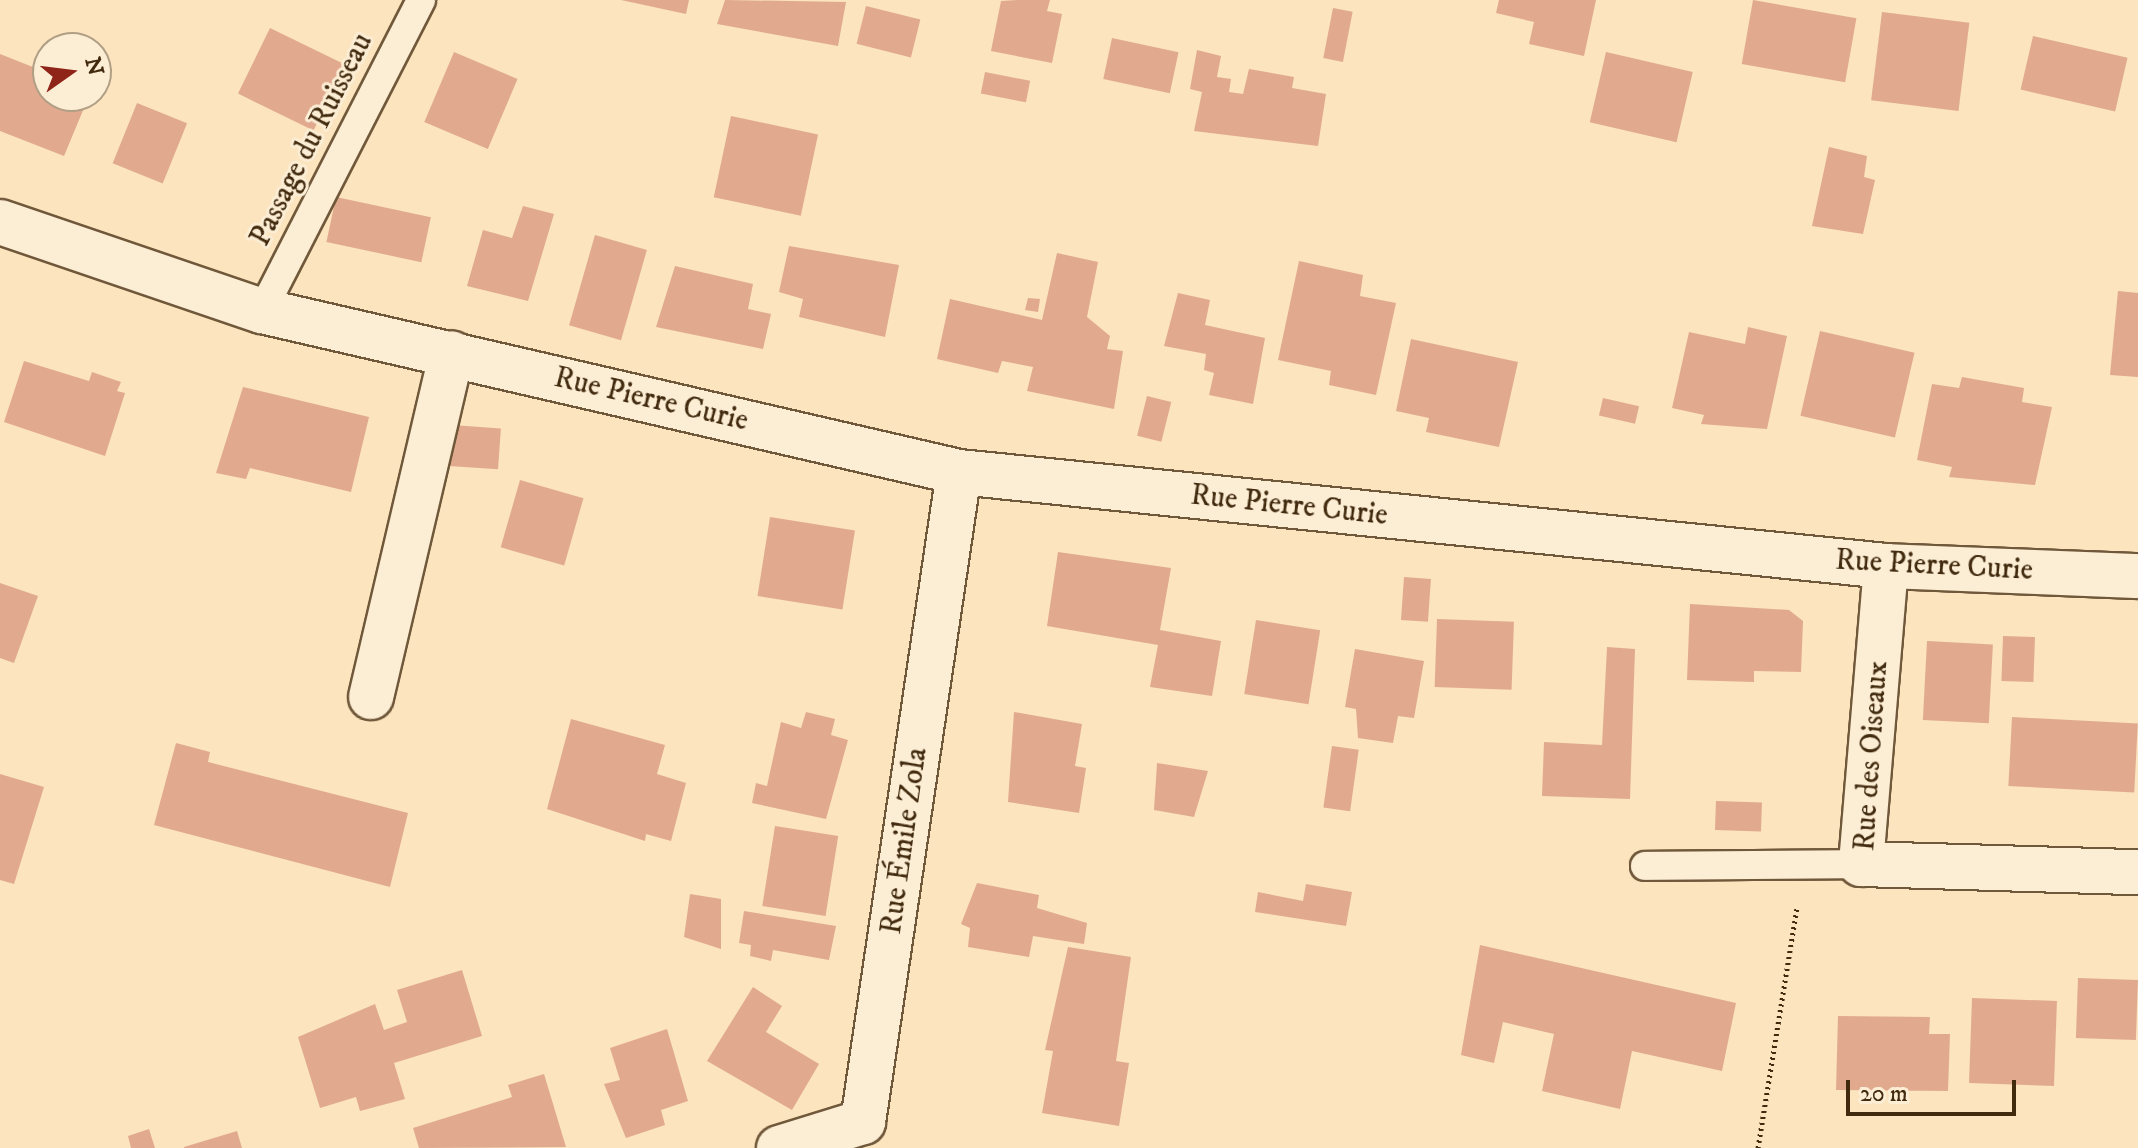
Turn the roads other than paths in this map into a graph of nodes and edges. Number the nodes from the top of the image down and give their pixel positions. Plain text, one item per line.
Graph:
1 (421, 0) edge
2 (0, 222) edge
3 (262, 311) junction
4 (452, 353) junction
5 (959, 472) junction
6 (1886, 566) junction
7 (2138, 576) edge
8 (371, 697) dead end
9 (1861, 864) junction
10 (1645, 866) dead end
11 (2138, 872) edge
12 (869, 1135) edge
13 (779, 1148) edge

1 - 3 lane, Passage du Ruisseau
2 - 3 street, Rue Pierre Curie
3 - 4 street, Rue Pierre Curie
4 - 5 street, Rue Pierre Curie
4 - 8 street
5 - 6 street, Rue Pierre Curie
5 - 12 street, Rue Émile Zola
6 - 7 street, Rue Pierre Curie
6 - 9 street, Rue des Oiseaux
9 - 10 lane
9 - 11 street, Rue des Oiseaux
12 - 13 street, Rue Émile Zola

